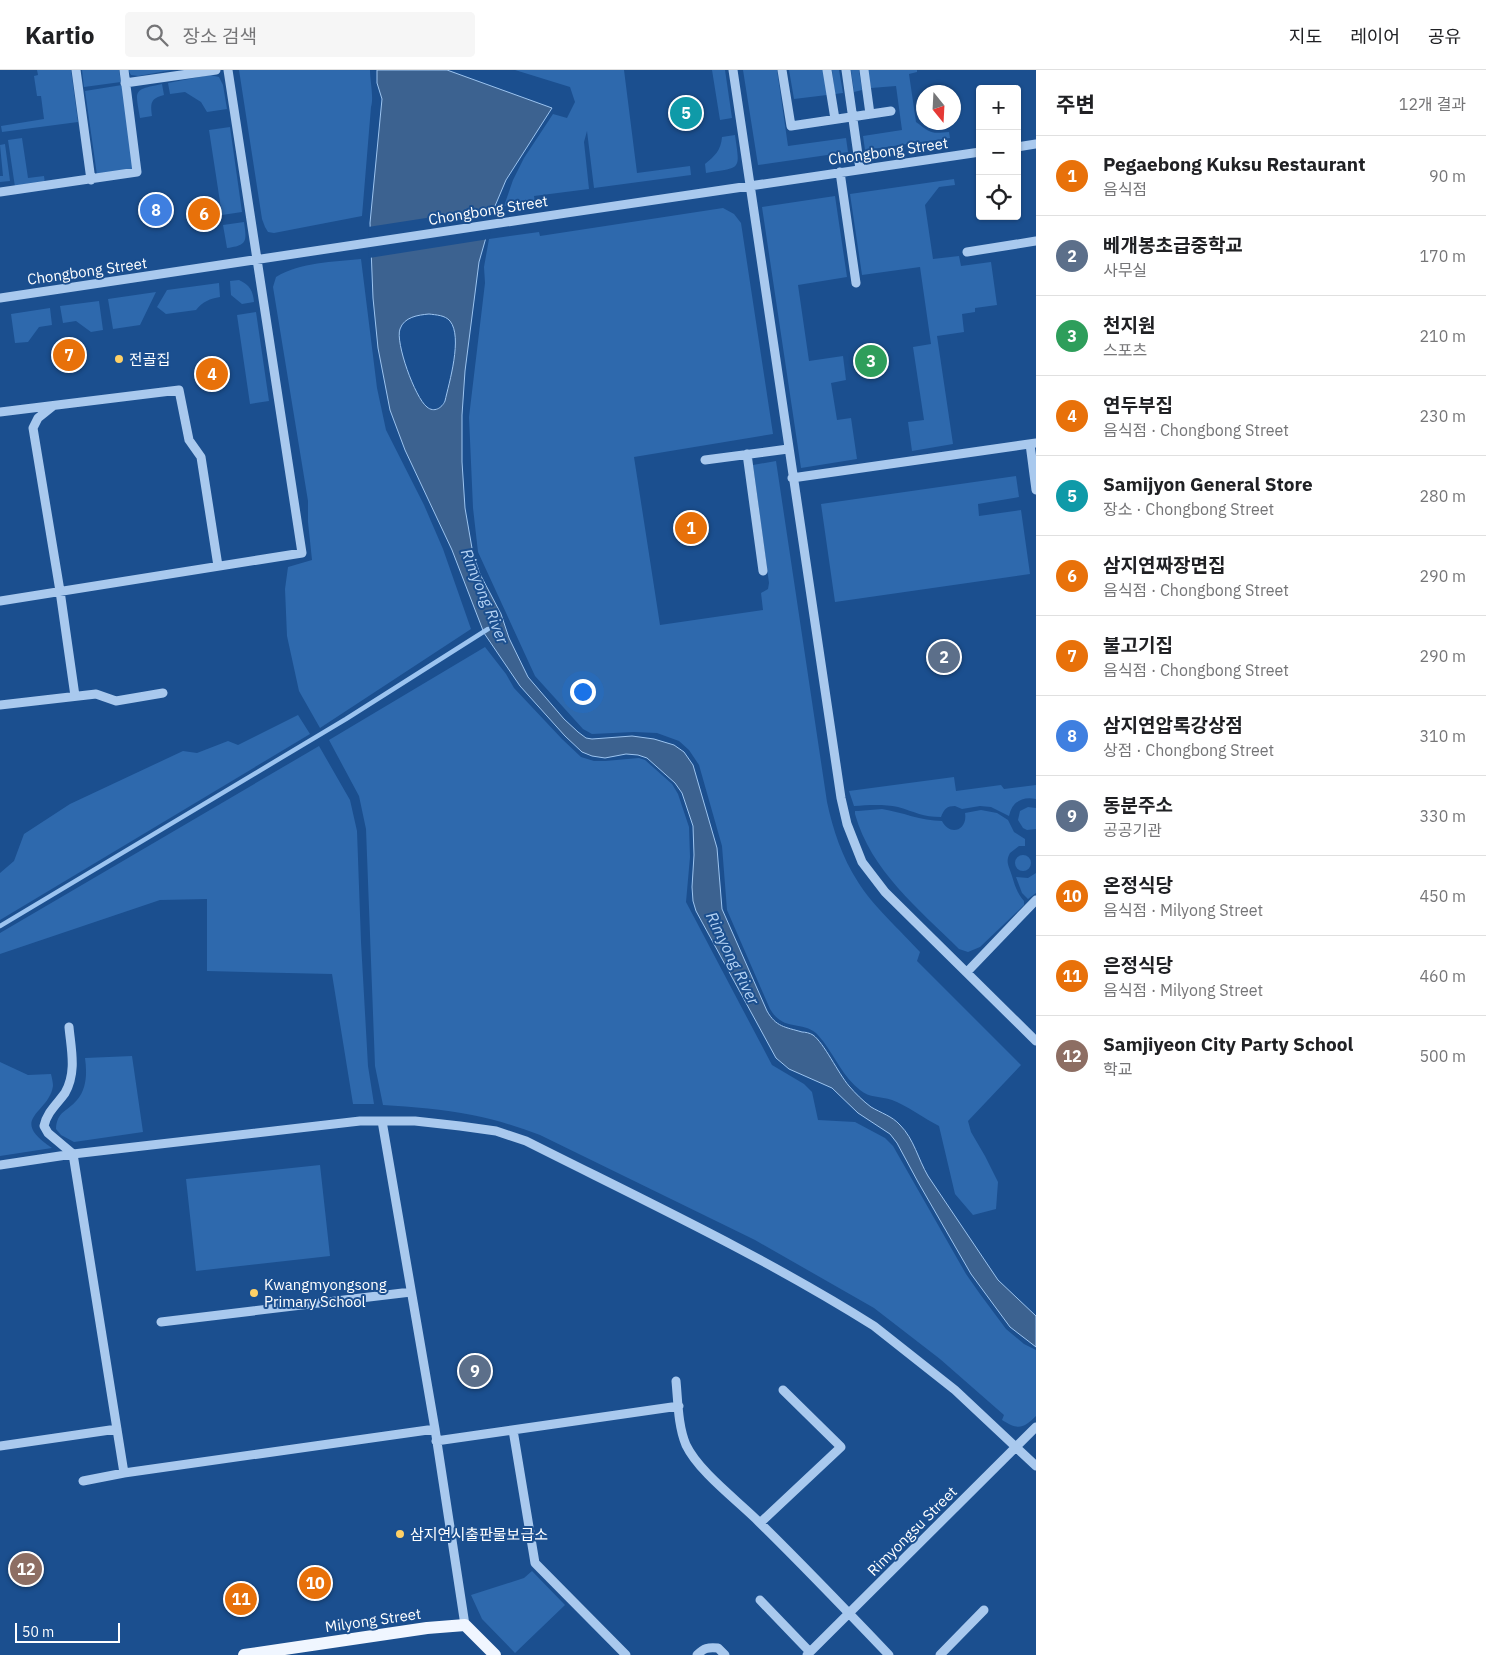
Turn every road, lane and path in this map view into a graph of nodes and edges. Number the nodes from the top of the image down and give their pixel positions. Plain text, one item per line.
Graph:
1 (76, 70) edge
2 (124, 70) edge
3 (216, 70) edge
4 (228, 70) edge
5 (733, 70) edge
6 (782, 70) edge
7 (828, 70) edge
8 (846, 70) edge
9 (864, 70) edge
10 (125, 83) junction
11 (891, 111) dead end
12 (870, 114) junction
13 (852, 116) junction
14 (835, 119) junction
15 (1036, 144) edge
16 (1021, 146) edge
17 (976, 153) edge
18 (860, 169) junction
19 (840, 172) junction
20 (91, 180) junction
21 (750, 186) junction
22 (0, 192) edge
23 (1036, 241) edge
24 (967, 252) dead end
25 (256, 261) junction
26 (856, 283) dead end
27 (0, 298) edge
28 (54, 405) junction
29 (0, 412) edge
30 (1033, 443) edge
31 (788, 449) junction
32 (747, 454) junction
33 (705, 460) dead end
34 (792, 478) junction
35 (1036, 490) edge
36 (218, 566) junction
37 (763, 572) dead end
38 (60, 591) junction
39 (0, 601) edge
40 (163, 693) dead end
41 (75, 696) junction
42 (0, 705) edge
43 (1036, 900) edge
44 (967, 972) junction
45 (68, 1026) dead end
46 (1036, 1041) edge
47 (382, 1121) junction
48 (73, 1154) junction
49 (0, 1166) edge
50 (412, 1292) junction
51 (160, 1322) dead end
52 (676, 1381) dead end
53 (782, 1390) dead end
54 (679, 1406) junction
55 (1036, 1427) edge
56 (117, 1429) junction
57 (435, 1429) junction
58 (513, 1430) junction
59 (436, 1441) junction
60 (0, 1446) edge
61 (1016, 1447) junction
62 (1036, 1466) edge
63 (124, 1473) junction
64 (83, 1481) dead end
65 (760, 1523) junction
66 (760, 1600) dead end
67 (984, 1610) dead end
68 (849, 1613) junction
69 (465, 1624) junction
70 (811, 1652) edge
71 (244, 1655) edge
72 (495, 1655) edge
73 (626, 1655) edge
74 (697, 1655) edge
75 (725, 1655) edge
76 (822, 1655) edge
77 (889, 1655) edge
78 (940, 1655) edge

1 - 20 street
2 - 10 street
3 - 10 street
4 - 25 street
5 - 21 street
6 - 14 street
7 - 14 street
8 - 13 street
9 - 12 street
10 - 20 street
11 - 12 street
12 - 13 street
13 - 14 street
13 - 18 street
15 - 16 street
17 - 18 street, Chongbong Street
18 - 19 street, Chongbong Street
19 - 21 street, Chongbong Street
19 - 26 street
20 - 22 street
21 - 25 street, Chongbong Street
21 - 31 street
23 - 24 street
25 - 27 street, Chongbong Street
25 - 36 street
28 - 29 street
28 - 36 street
28 - 38 street
30 - 34 street
30 - 35 street
31 - 32 street
31 - 34 street
32 - 33 street
32 - 37 street
34 - 44 street
36 - 38 street
38 - 39 street
38 - 41 street
40 - 41 street
41 - 42 street
43 - 44 street
44 - 46 street
45 - 48 street
47 - 48 street
47 - 50 street
47 - 61 street
48 - 49 street
48 - 56 street
50 - 51 street
50 - 57 street
52 - 54 street
53 - 65 street
54 - 58 street
54 - 65 street
55 - 61 street, Rimyongsu Street
56 - 60 street
56 - 63 street
57 - 59 street
57 - 63 street
58 - 59 street
58 - 73 street
59 - 69 street
61 - 62 street
61 - 68 street, Rimyongsu Street
63 - 64 street
65 - 68 street
66 - 70 street
67 - 78 street
68 - 70 street, Rimyongsu Street
68 - 77 street
69 - 71 main road, Milyong Street
69 - 72 main road
70 - 76 street
74 - 75 street

